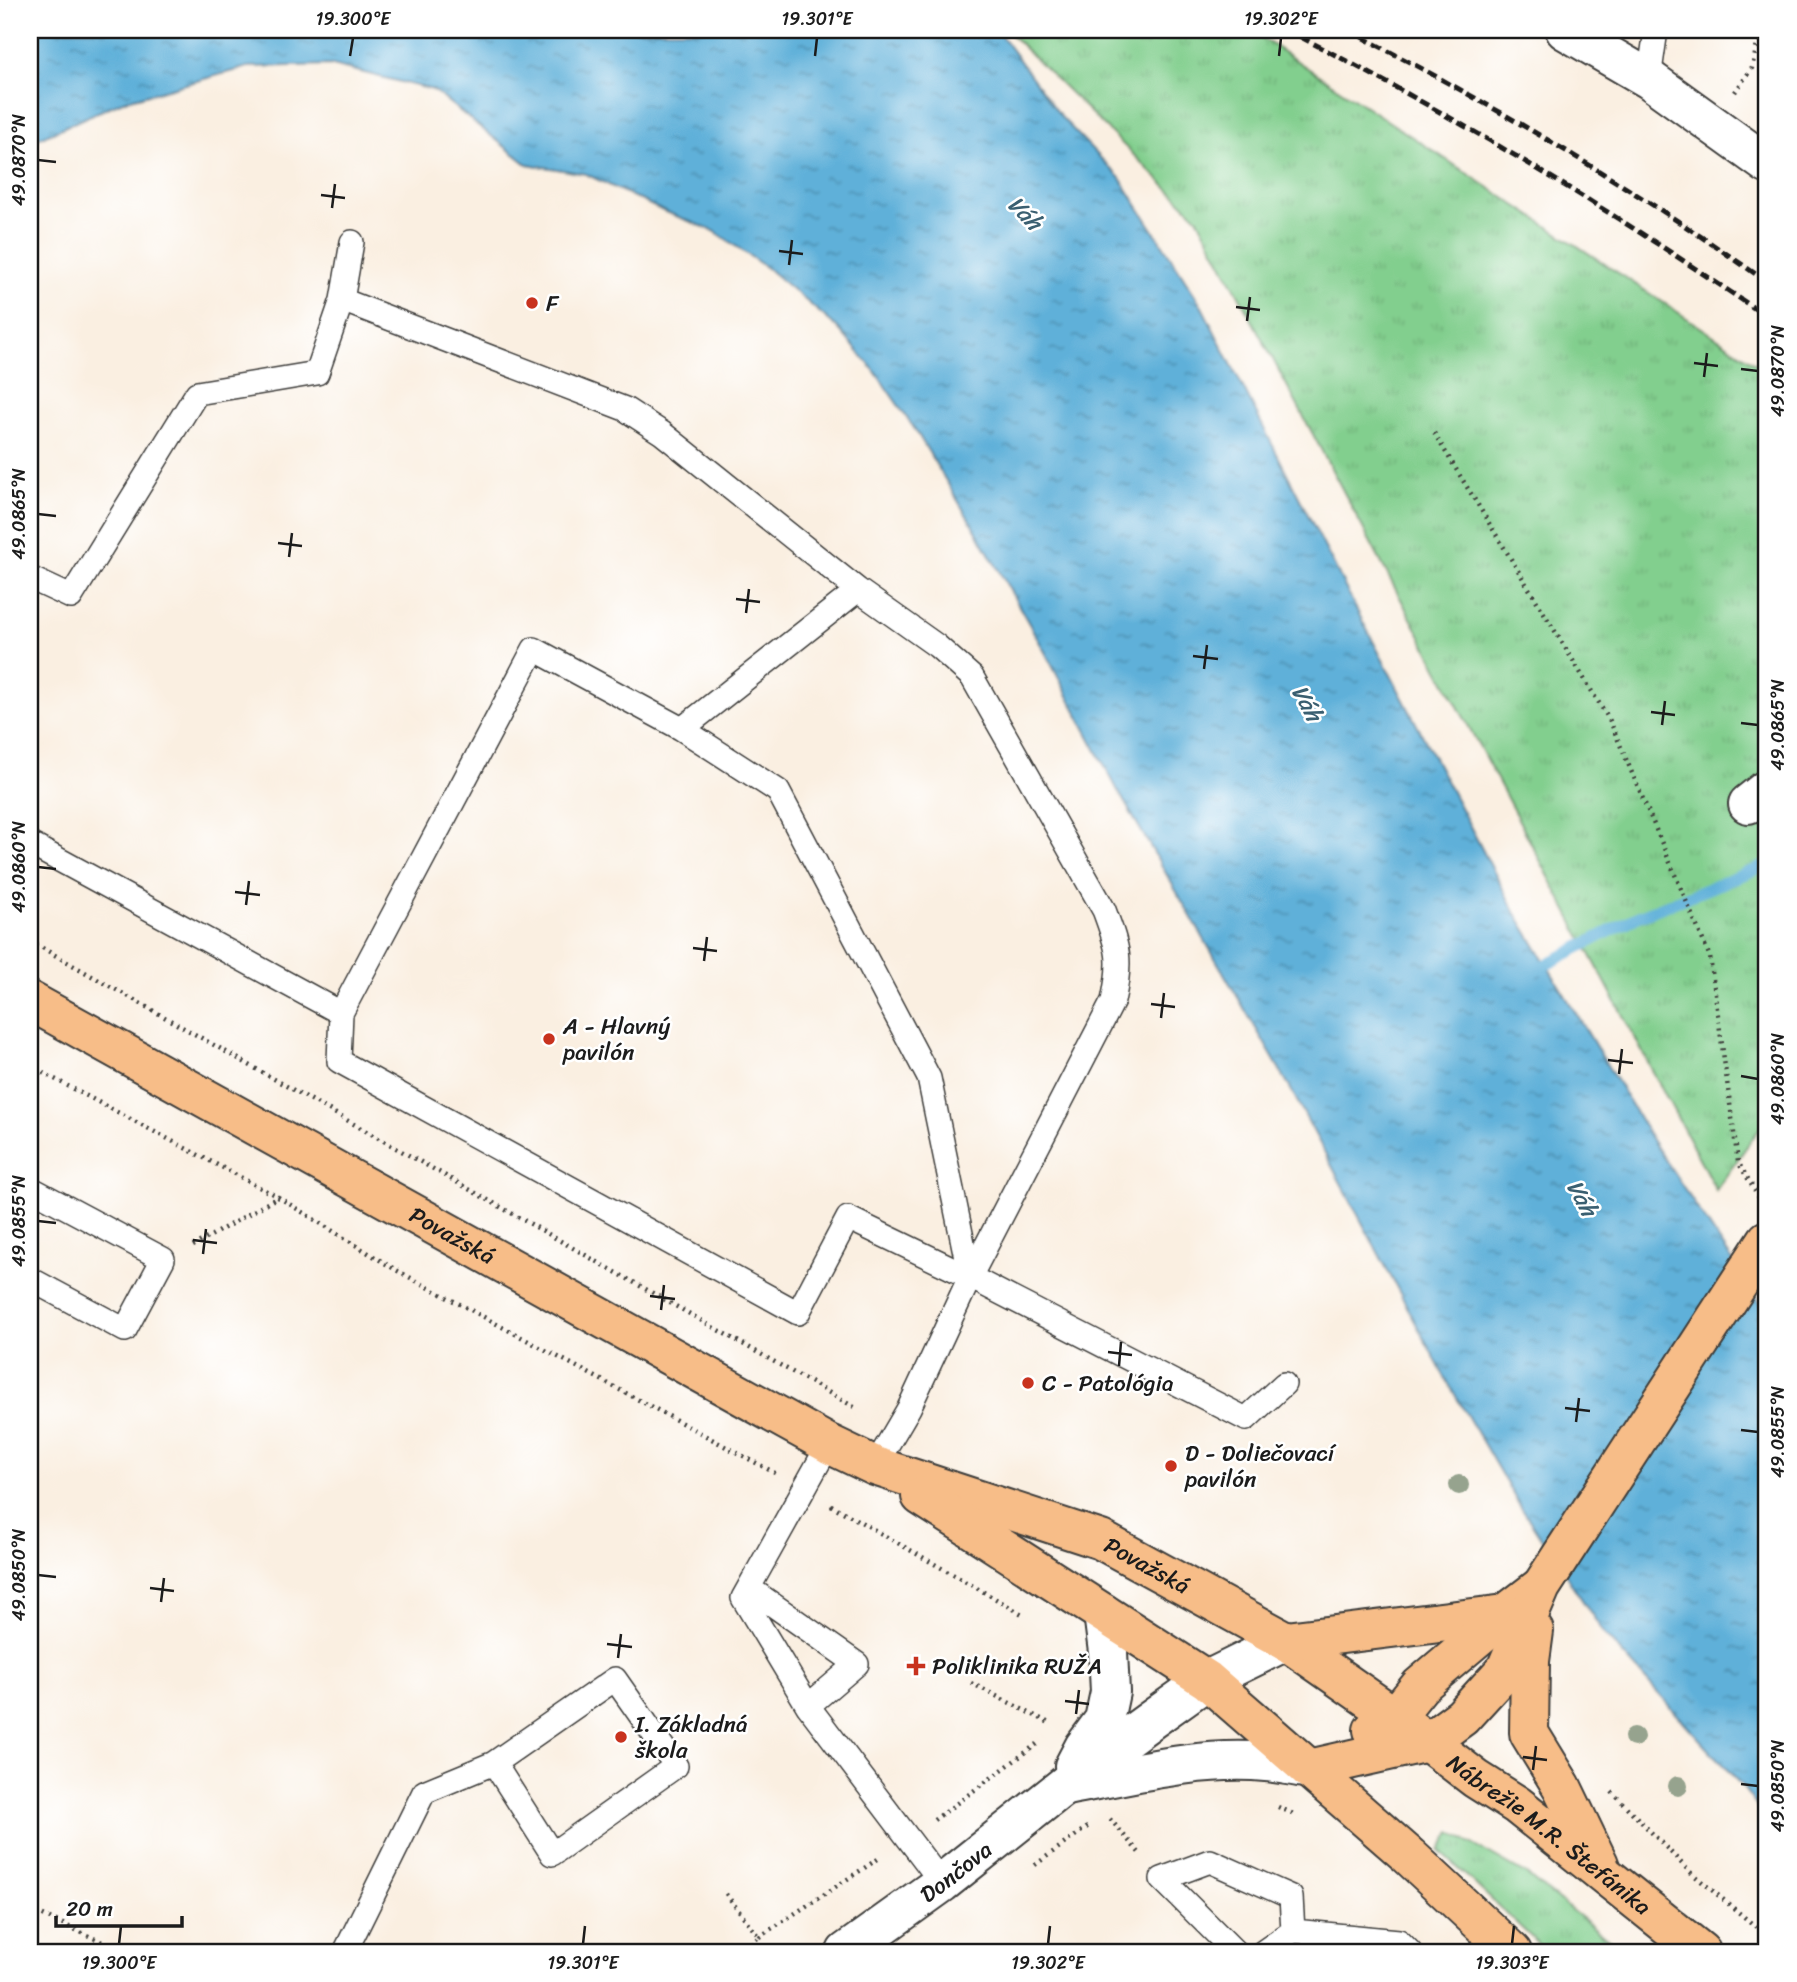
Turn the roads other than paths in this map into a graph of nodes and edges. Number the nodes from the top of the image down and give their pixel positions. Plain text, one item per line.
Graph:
1 (1565, 30) edge
2 (1656, 30) edge
3 (1649, 79) junction
4 (1767, 164) edge
5 (352, 242) dead end
6 (342, 300) junction
7 (30, 578) edge
8 (858, 590) junction
9 (682, 729) junction
10 (30, 844) edge
11 (30, 1001) edge
12 (341, 1013) junction
13 (30, 1188) edge
14 (1767, 1241) edge
15 (970, 1277) junction
16 (30, 1279) edge
17 (1283, 1384) dead end
18 (829, 1444) junction
19 (875, 1466) junction
20 (1541, 1587) junction
21 (749, 1588) junction
22 (1103, 1613) junction
23 (1505, 1614) junction
24 (1286, 1642) junction
25 (1207, 1680) junction
26 (808, 1706) junction
27 (1395, 1717) junction
28 (1428, 1742) junction
29 (494, 1763) junction
30 (1309, 1769) junction
31 (1064, 1787) junction
32 (1603, 1872) junction
33 (942, 1884) junction
34 (1293, 1931) junction
35 (345, 1952) edge
36 (846, 1952) edge
37 (1235, 1952) edge
38 (1263, 1952) edge
39 (1410, 1952) edge
40 (1511, 1952) edge
41 (1701, 1952) edge

1 - 3 street
2 - 3 lane
3 - 4 street
5 - 6 lane
6 - 7 lane
6 - 8 lane
8 - 9 lane
8 - 15 lane
9 - 12 lane
9 - 15 lane
10 - 12 lane
11 - 18 main road, Považská
12 - 15 lane
13 - 16 lane
14 - 20 main road
15 - 17 lane
15 - 19 lane
18 - 19 main road, Považská
18 - 21 lane
19 - 22 main road, Považská
19 - 24 main road, Považská
20 - 23 main road
20 - 28 main road
20 - 32 main road
21 - 26 lane
21 - 26 lane
22 - 25 main road, Považská
22 - 31 street, Dončova
23 - 24 main road
23 - 27 main road
24 - 25 street, Dončova
24 - 27 main road, Považská
25 - 30 main road, Považská
25 - 31 street, Dončova
26 - 33 lane
27 - 28 main road, Nábrežie M.R. Štefánika
27 - 30 main road
28 - 30 main road
28 - 32 main road, Nábrežie M.R. Štefánika
29 - 29 lane
29 - 35 lane
30 - 31 street
30 - 40 main road
31 - 33 street, Dončova
32 - 41 main road, Nábrežie M.R. Štefánika
33 - 36 street, Dončova
34 - 37 lane
34 - 38 lane
34 - 39 lane

